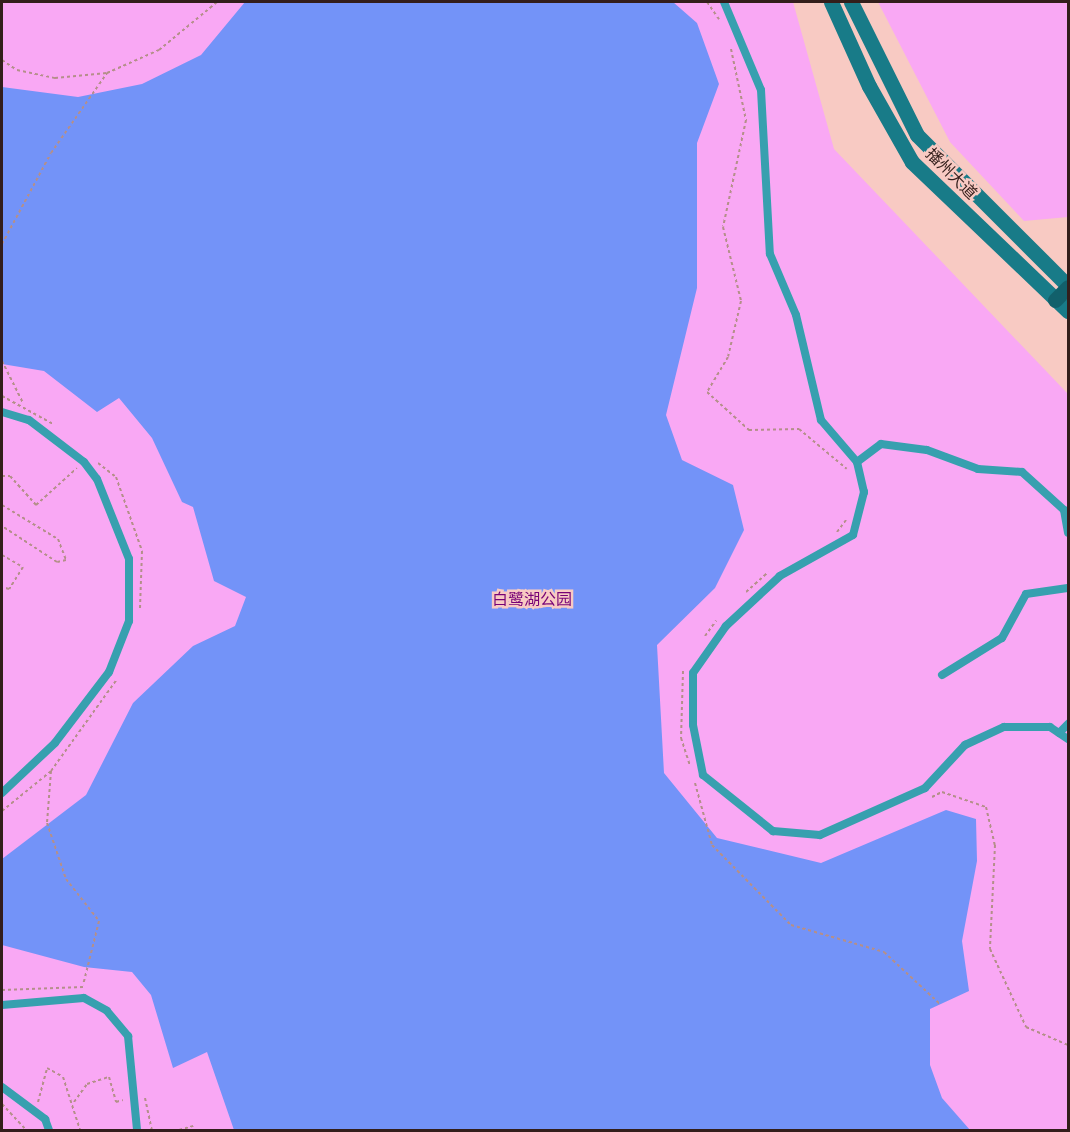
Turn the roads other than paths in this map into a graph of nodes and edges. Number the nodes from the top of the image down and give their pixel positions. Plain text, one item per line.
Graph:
1 (724, 2) edge
2 (831, 2) edge
3 (851, 2) edge
4 (1068, 287) edge
5 (1055, 300) junction
6 (1068, 311) edge
7 (2, 412) edge
8 (856, 462) junction
9 (1068, 533) edge
10 (1068, 588) edge
11 (942, 675) dead end
12 (1068, 724) edge
13 (1059, 733) junction
14 (1068, 739) edge
15 (2, 793) edge
16 (2, 1005) edge
17 (2, 1087) edge
18 (49, 1131) edge
19 (138, 1131) edge

1 - 8 lane
2 - 5 main road, 播州大道
3 - 4 main road, 播州大道
4 - 5 main road
5 - 6 main road, 播州大道
7 - 15 lane
8 - 9 lane
8 - 13 lane
10 - 11 lane
12 - 13 lane
13 - 14 lane
16 - 19 lane
17 - 18 lane

